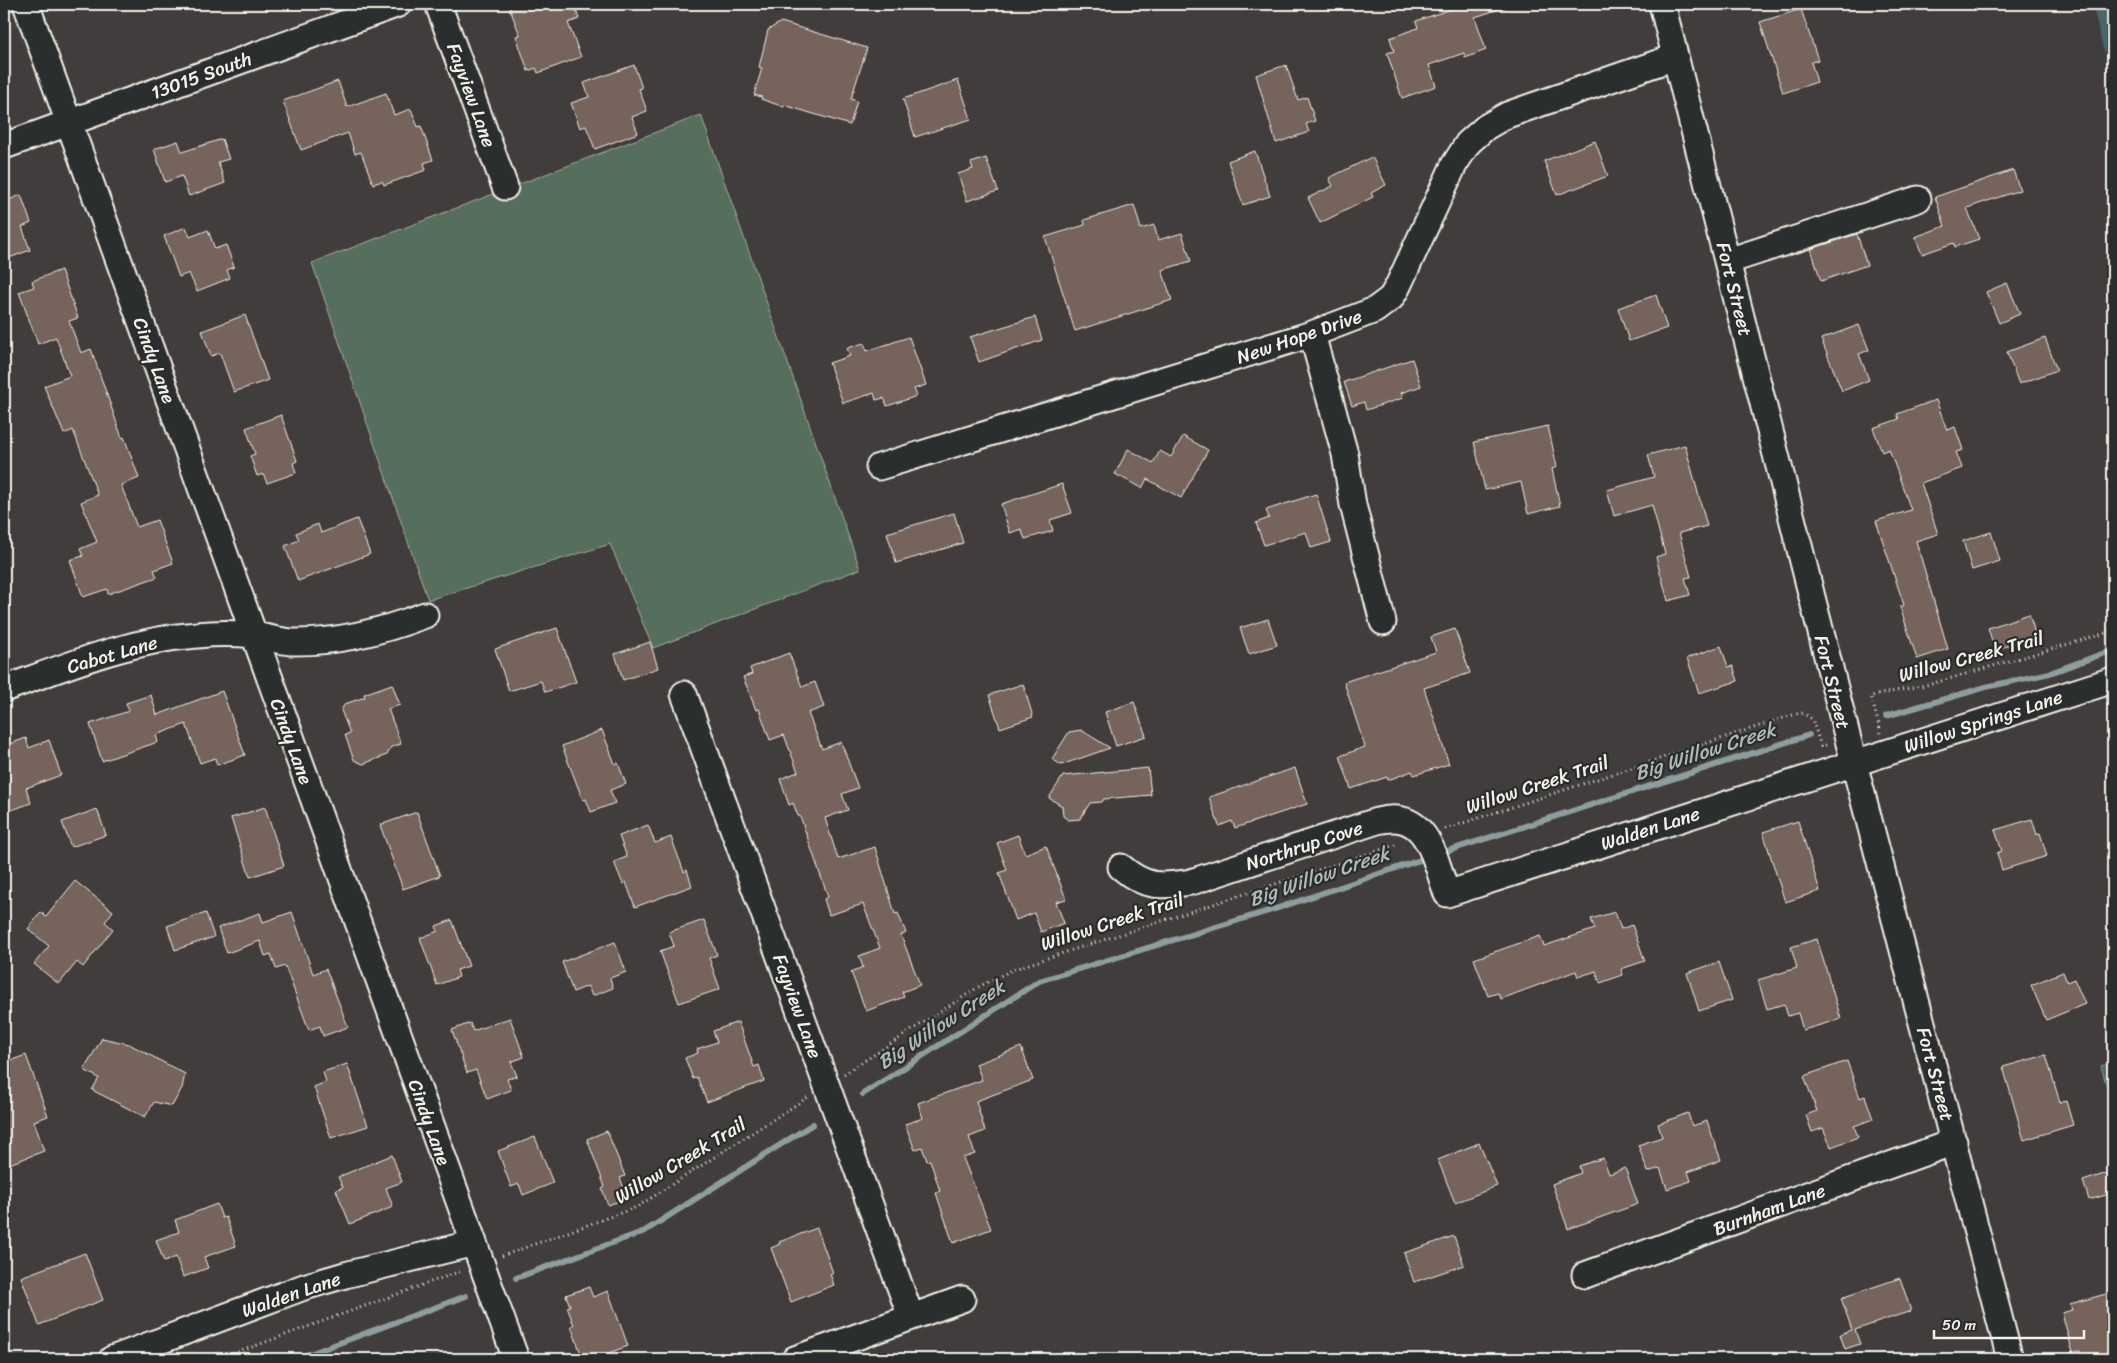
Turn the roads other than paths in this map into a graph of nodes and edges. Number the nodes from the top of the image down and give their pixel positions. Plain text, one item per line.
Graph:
1 (26, 4) edge
2 (398, 4) edge
3 (438, 4) edge
4 (1662, 4) edge
5 (1676, 57) junction
6 (69, 123) junction
7 (4, 146) edge
8 (505, 187) dead end
9 (1918, 199) dead end
10 (1728, 261) junction
11 (1312, 334) junction
12 (880, 467) dead end
13 (425, 615) dead end
14 (1383, 622) dead end
15 (254, 636) junction
16 (2113, 680) edge
17 (4, 689) edge
18 (684, 694) dead end
19 (1854, 763) junction
20 (1121, 867) dead end
21 (1445, 887) joint
22 (1954, 1142) junction
23 (474, 1243) junction
24 (1584, 1276) dead end
25 (962, 1299) dead end
26 (911, 1317) junction
27 (112, 1359) edge
28 (516, 1359) edge
29 (795, 1359) edge
30 (2010, 1359) edge

1 - 6 street, Cindy Lane
2 - 6 street, 13015 South
3 - 8 street, Fayview Lane
4 - 5 street, Fort Street
5 - 10 street, Fort Street
5 - 11 street, New Hope Drive
6 - 7 street, 13015 South
6 - 15 street, Cindy Lane
9 - 10 street
10 - 19 street, Fort Street
11 - 12 street, New Hope Drive
11 - 14 street
13 - 15 street, Cabot Lane
15 - 17 street, Cabot Lane
15 - 23 street, Cindy Lane
16 - 19 street, Willow Springs Lane
18 - 26 street, Fayview Lane
19 - 21 street, Walden Lane
19 - 22 street, Fort Street
20 - 21 street, Northrup Cove
22 - 24 street, Burnham Lane
22 - 30 street, Fort Street
23 - 27 street, Walden Lane
23 - 28 street, Cindy Lane
25 - 26 street
26 - 29 street

